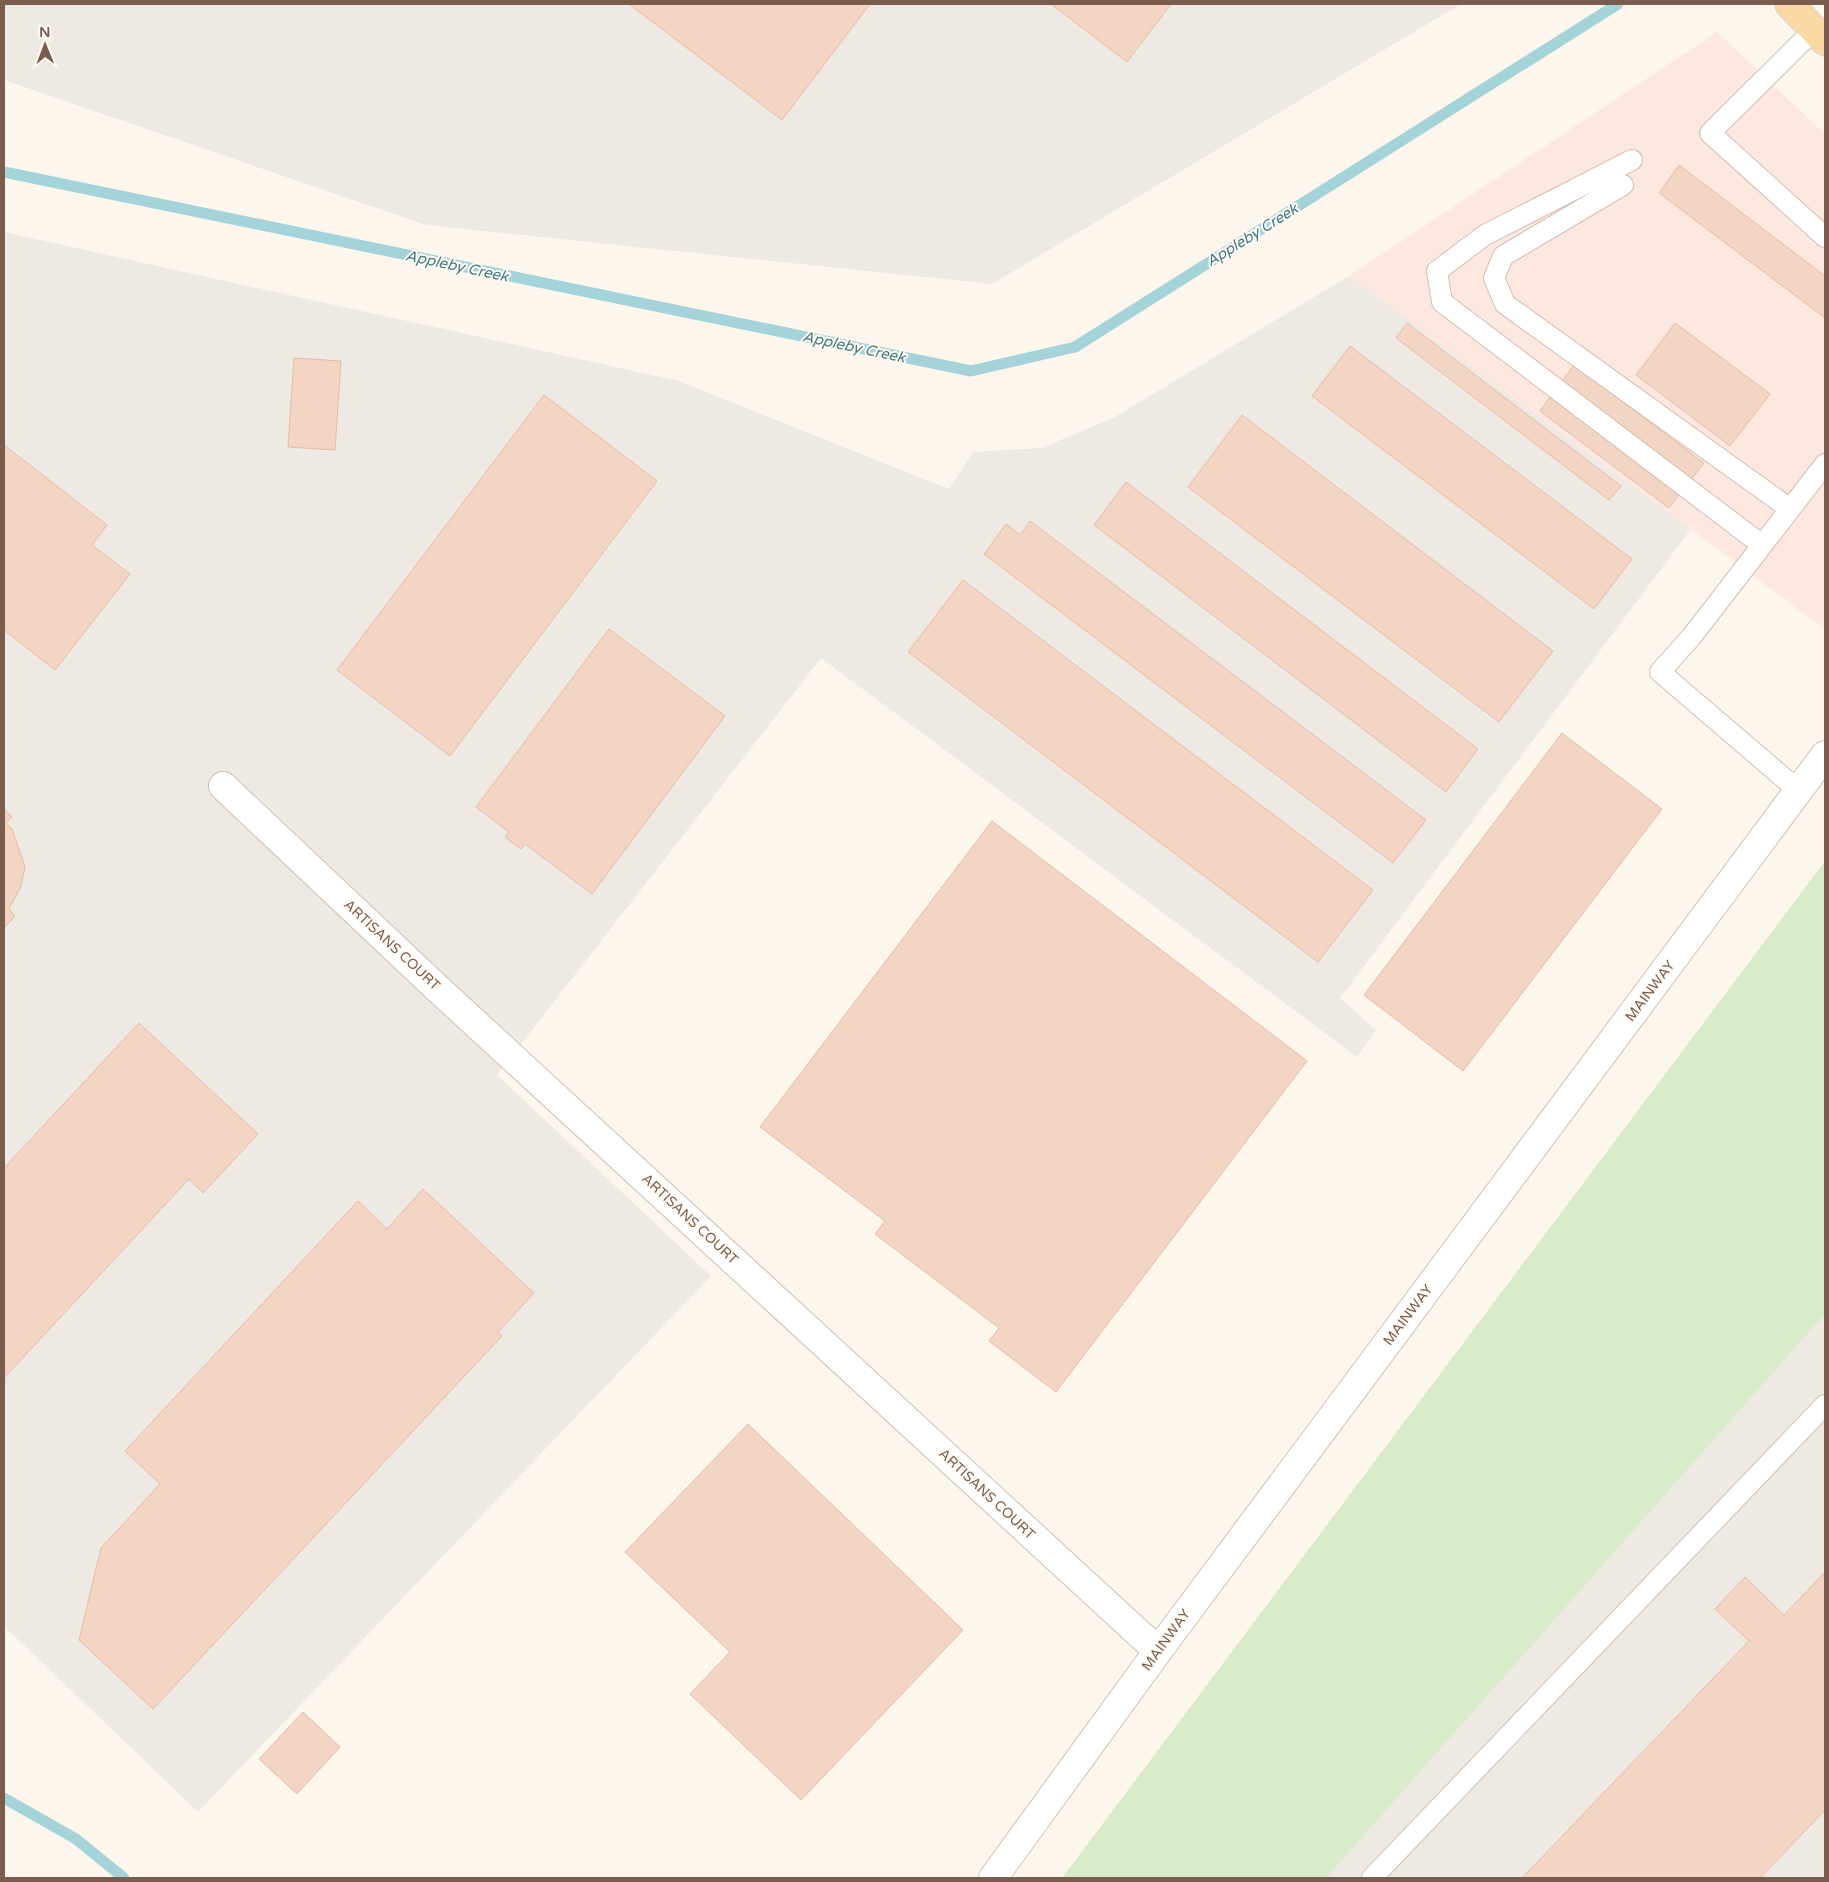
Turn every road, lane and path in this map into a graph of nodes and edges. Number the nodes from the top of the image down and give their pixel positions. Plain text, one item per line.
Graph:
1 (1789, 4) edge
2 (1820, 36) edge
3 (1632, 160) dead end
4 (1623, 185) dead end
5 (1825, 237) edge
6 (1825, 464) edge
7 (1790, 509) junction
8 (1762, 545) junction
9 (1825, 755) edge
10 (222, 786) dead end
11 (1799, 790) junction
12 (1825, 1405) edge
13 (1158, 1651) junction
14 (994, 1878) edge
15 (1372, 1878) edge

1 - 2 main road
2 - 5 lane
3 - 8 lane
4 - 7 lane
6 - 7 lane
7 - 8 lane
8 - 11 lane
9 - 11 street, MAINWAY
10 - 13 street, ARTISANS COURT
11 - 13 street, MAINWAY
12 - 15 lane
13 - 14 street, MAINWAY

